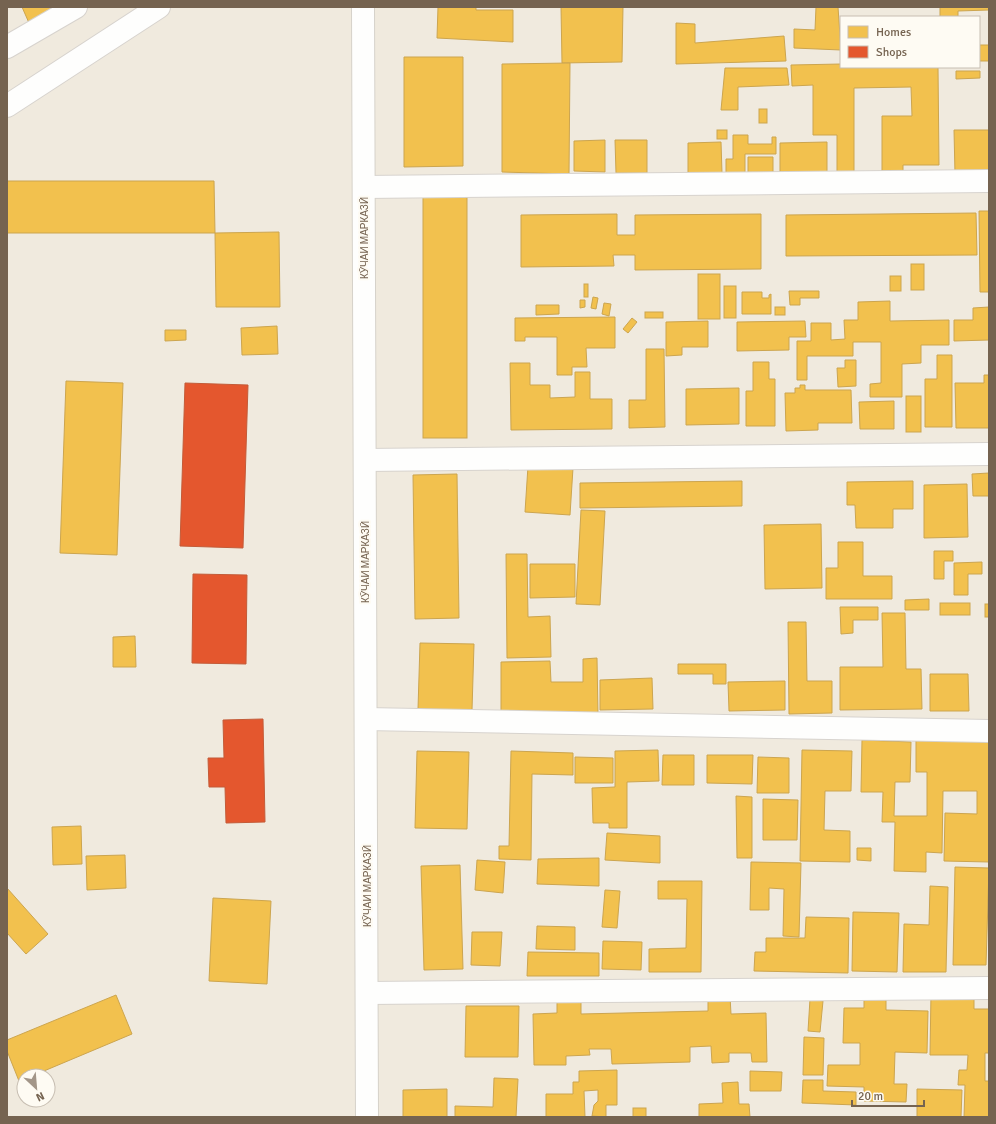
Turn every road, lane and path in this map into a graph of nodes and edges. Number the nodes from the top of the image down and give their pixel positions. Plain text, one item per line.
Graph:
1 (76, 7) edge
2 (160, 7) edge
3 (363, 7) edge
4 (7, 47) edge
5 (7, 106) edge
6 (989, 181) edge
7 (364, 187) junction
8 (989, 454) edge
9 (365, 460) junction
10 (366, 719) junction
11 (989, 731) edge
12 (989, 988) edge
13 (367, 993) junction
14 (367, 1117) edge

1 - 4 street
2 - 5 street
3 - 7 street, КӮЧАИ МАРКАЗӢ
6 - 7 street
7 - 9 street, КӮЧАИ МАРКАЗӢ
8 - 9 street
9 - 10 street, КӮЧАИ МАРКАЗӢ
10 - 11 street
10 - 13 street, КӮЧАИ МАРКАЗӢ
12 - 13 street
13 - 14 street, КӮЧАИ МАРКАЗӢ

